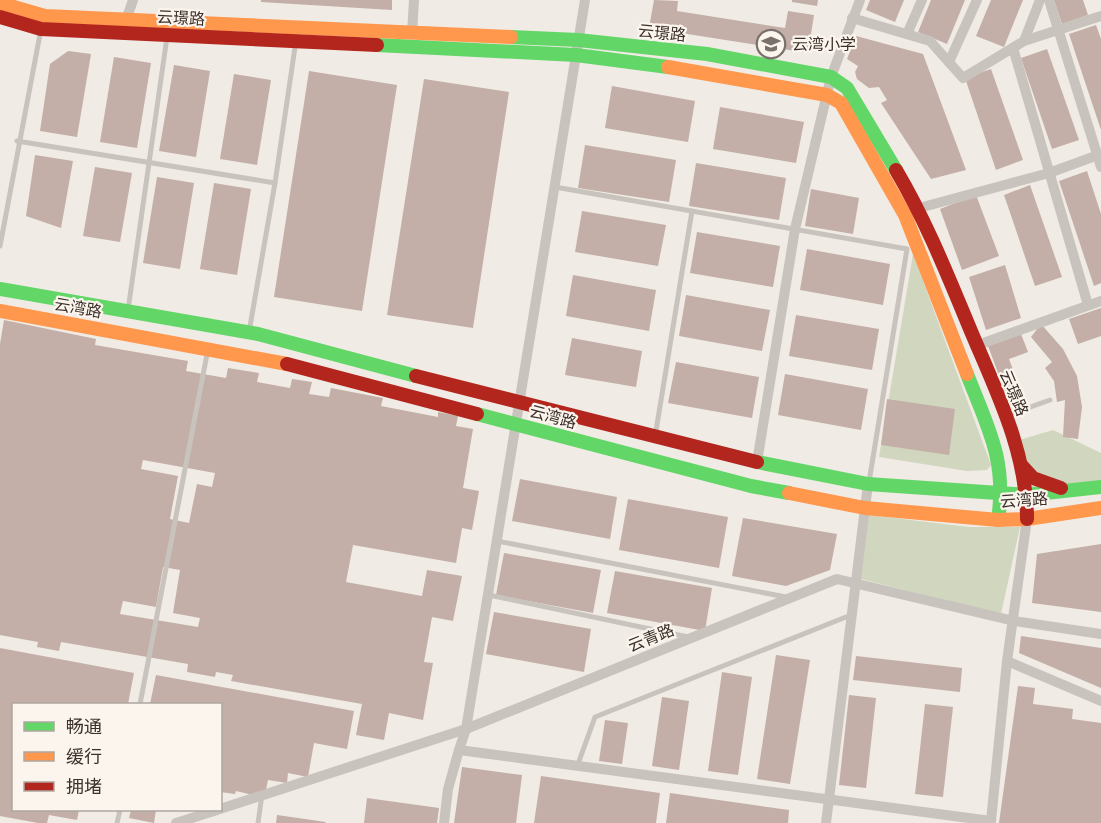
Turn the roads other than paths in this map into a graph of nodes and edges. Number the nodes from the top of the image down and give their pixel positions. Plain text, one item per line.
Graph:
1 (133, 0) edge
2 (414, 0) edge
3 (585, 0) edge
4 (860, 0) edge
5 (922, 0) edge
6 (977, 0) edge
7 (1040, 0) edge
8 (1049, 0) edge
9 (0, 3) edge
10 (16, 4) edge
11 (1101, 16) edge
12 (0, 17) edge
13 (852, 18) junction
14 (126, 20) junction
15 (43, 22) junction
16 (168, 28) junction
17 (1058, 30) junction
18 (412, 33) junction
19 (297, 34) junction
20 (907, 34) junction
21 (578, 40) junction
22 (1024, 41) junction
23 (1012, 48) junction
24 (576, 55) junction
25 (949, 62) junction
26 (831, 77) junction
27 (827, 95) junction
28 (17, 141) junction
29 (1099, 155) edge
30 (149, 163) junction
31 (1101, 167) edge
32 (1049, 173) junction
33 (275, 183) junction
34 (554, 187) junction
35 (0, 199) edge
36 (8, 200) junction
37 (919, 208) junction
38 (692, 211) junction
39 (795, 229) junction
40 (0, 246) edge
41 (0, 289) edge
42 (1101, 301) edge
43 (1088, 306) junction
44 (0, 310) edge
45 (128, 312) junction
46 (249, 332) junction
47 (975, 346) junction
48 (208, 348) junction
49 (1050, 400) dead end
50 (519, 404) junction
51 (1006, 415) junction
52 (516, 424) junction
53 (655, 437) junction
54 (757, 462) junction
55 (1000, 465) junction
56 (1021, 465) junction
57 (868, 484) junction
58 (1101, 487) edge
59 (1069, 490) junction
60 (963, 492) junction
61 (1002, 494) junction
62 (1027, 495) junction
63 (865, 508) junction
64 (1101, 508) edge
65 (1027, 519) junction
66 (998, 520) junction
67 (497, 541) junction
68 (856, 584) junction
69 (488, 595) junction
70 (791, 598) junction
71 (852, 615) junction
72 (1014, 621) junction
73 (1101, 634) edge
74 (693, 638) junction
75 (1007, 661) junction
76 (1101, 701) edge
77 (140, 703) edge
78 (466, 729) junction
79 (459, 750) junction
80 (578, 764) junction
81 (262, 795) junction
82 (829, 799) junction
83 (222, 808) edge
84 (213, 811) edge
85 (991, 822) edge
86 (176, 823) edge
87 (258, 823) edge
88 (444, 823) edge
89 (826, 823) edge

1 - 14 street
2 - 18 street
3 - 21 street
4 - 13 street
5 - 20 street
6 - 25 street
7 - 22 street
8 - 17 street
9 - 10 street, 云璟路
10 - 15 street, 云璟路
11 - 17 street
12 - 15 street, 云璟路
13 - 20 street
13 - 26 street
14 - 15 street, 云璟路
14 - 16 street, 云璟路
15 - 16 street, 云璟路
15 - 28 lane
16 - 19 street, 云璟路
16 - 30 lane
17 - 22 street
17 - 29 street
18 - 19 street, 云璟路
18 - 21 street, 云璟路
19 - 24 street, 云璟路
19 - 33 lane
20 - 25 street
21 - 24 street
21 - 26 street, 云璟路
22 - 23 street
23 - 25 street
23 - 32 street
24 - 27 street, 云璟路
24 - 34 street
26 - 27 street
26 - 37 street, 云璟路
27 - 39 street
27 - 55 street
28 - 30 lane
28 - 36 lane
29 - 31 street
29 - 32 street
30 - 33 lane
30 - 45 lane
32 - 37 street
32 - 43 street
33 - 46 lane
34 - 38 lane
34 - 50 street
35 - 36 lane
36 - 40 lane
37 - 47 street, 云璟路
38 - 39 lane
38 - 53 lane
39 - 54 street
39 - 57 lane
41 - 45 street, 云湾路
42 - 43 street
43 - 47 street
44 - 48 street, 云湾路
45 - 46 street, 云湾路
46 - 50 street, 云湾路
47 - 51 street, 云璟路
48 - 52 street, 云湾路
48 - 77 lane
49 - 51 lane
50 - 52 street
50 - 53 street, 云湾路
51 - 56 street, 云璟路
52 - 63 street, 云湾路
52 - 67 street
53 - 54 street, 云湾路
54 - 57 street, 云湾路
55 - 60 street
55 - 61 street
56 - 59 street
56 - 62 street, 云璟路
57 - 60 street, 云湾路
57 - 63 street
58 - 59 street, 云湾路
59 - 62 street, 云湾路
60 - 61 street, 云湾路
61 - 62 street, 云湾路
61 - 66 street
62 - 65 street, 云璟路
63 - 66 street, 云湾路
63 - 68 street
64 - 65 street, 云湾路
65 - 66 street, 云湾路
65 - 72 street
67 - 69 street
67 - 70 lane
68 - 70 street, 云青路
68 - 71 street
68 - 72 street, 云青路
69 - 74 lane
69 - 78 street
70 - 74 street, 云青路
71 - 80 lane
71 - 82 street
72 - 73 street, 云青路
72 - 75 street
74 - 78 street, 云青路
75 - 76 street
75 - 85 street
78 - 79 street
78 - 81 street, 云青路
79 - 80 street
79 - 88 street
80 - 82 street
81 - 83 street, 云青路
81 - 87 lane
82 - 85 street
82 - 89 street
84 - 86 street, 云青路

